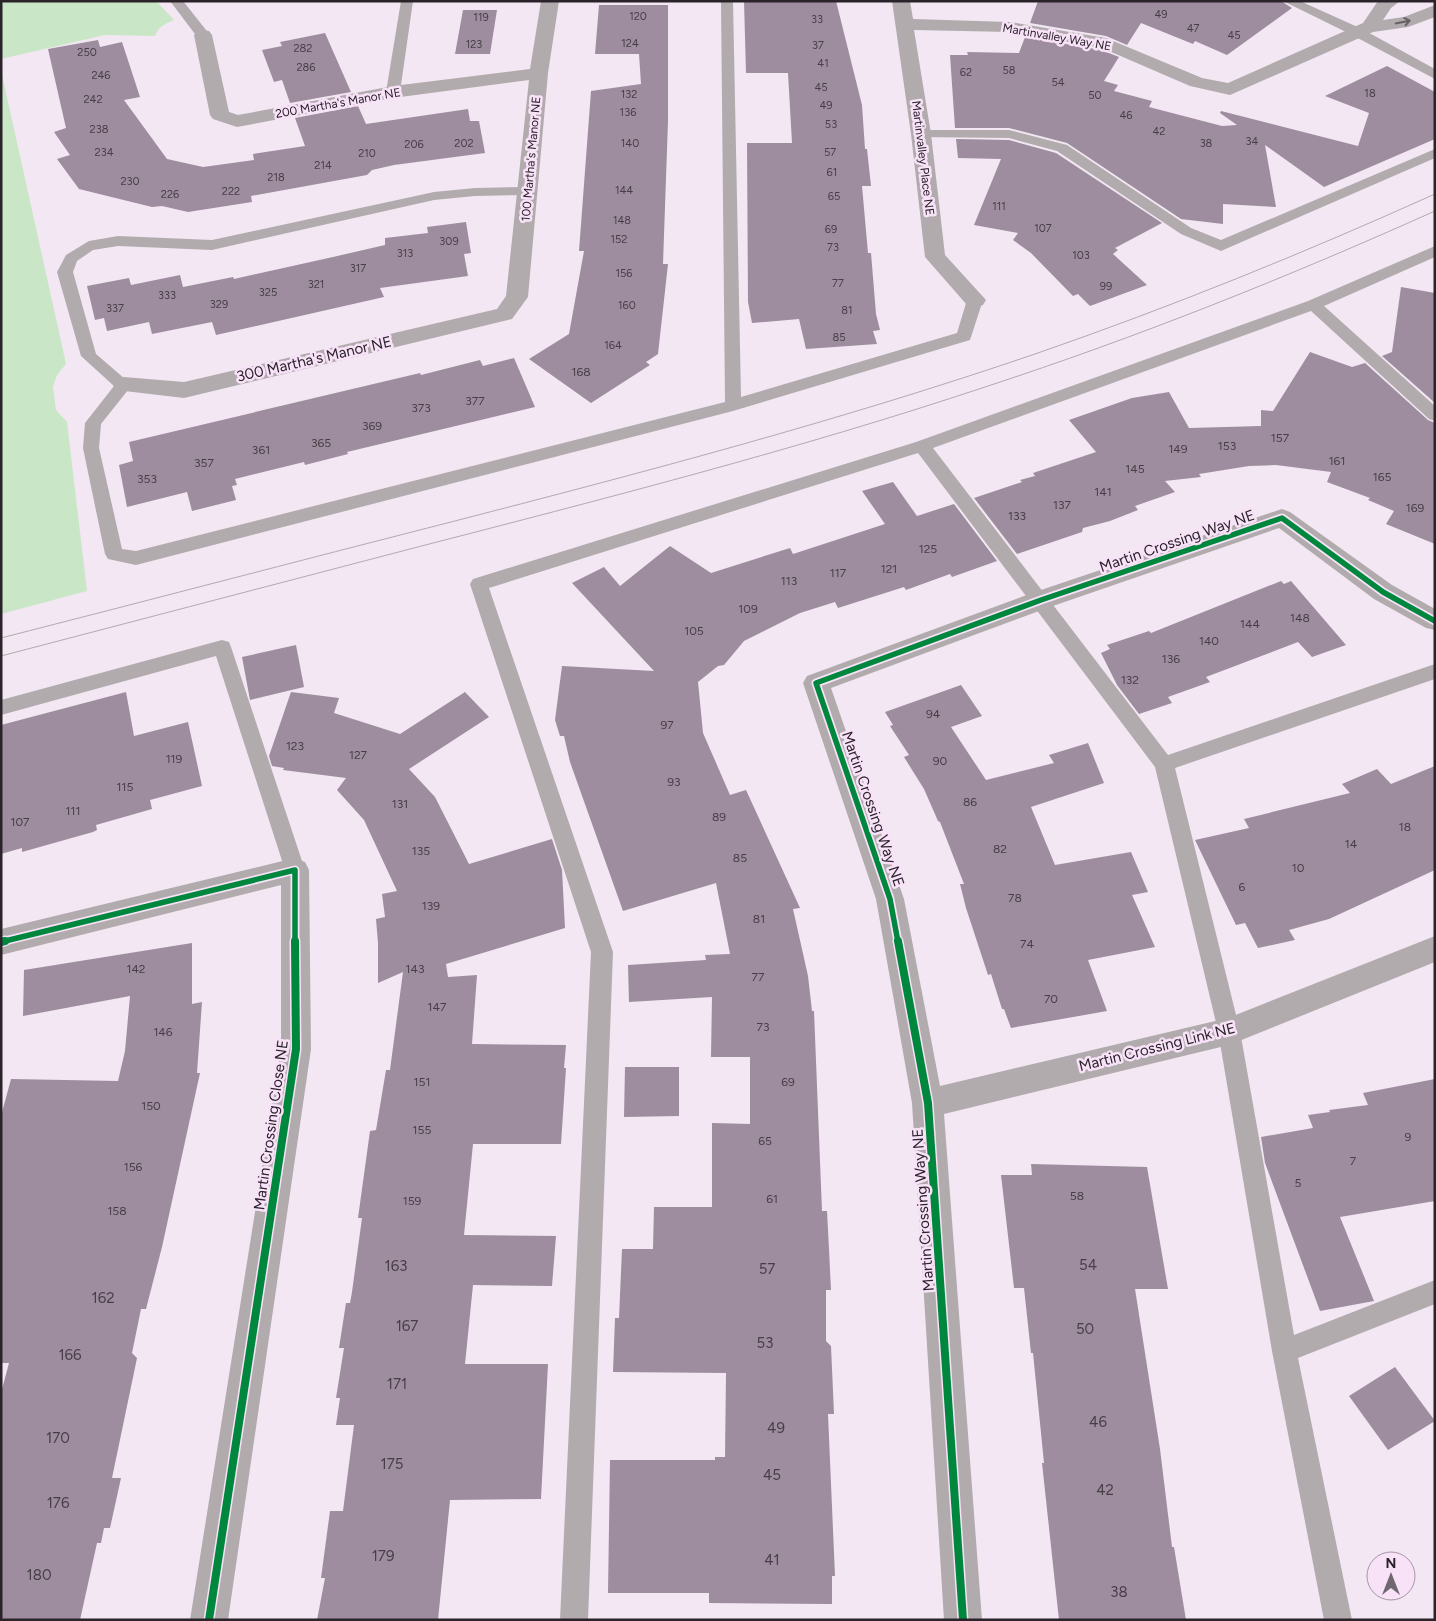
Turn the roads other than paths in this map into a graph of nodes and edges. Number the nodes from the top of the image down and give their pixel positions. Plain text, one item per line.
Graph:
1 (176, 1) edge
2 (407, 1) edge
3 (550, 1) edge
4 (727, 1) edge
5 (901, 1) edge
6 (1289, 1) edge
7 (1391, 1) edge
8 (1435, 10) edge
9 (904, 24) junction
10 (1363, 29) junction
11 (203, 35) joint
12 (539, 73) junction
13 (1435, 75) edge
14 (393, 92) junction
15 (921, 134) junction
16 (1435, 153) edge
17 (528, 191) junction
18 (1435, 251) edge
19 (975, 300) joint
20 (1313, 306) junction
21 (504, 314) joint
22 (124, 385) junction
23 (733, 405) junction
24 (1435, 415) edge
25 (922, 446) junction
26 (1042, 600) junction
27 (1435, 621) edge
28 (1435, 671) edge
29 (1, 708) edge
30 (1164, 764) junction
31 (295, 870) junction
32 (1, 942) edge
33 (1435, 949) edge
34 (1229, 1031) junction
35 (928, 1103) junction
36 (1435, 1292) edge
37 (1284, 1351) junction
38 (209, 1620) edge
39 (574, 1620) edge
40 (963, 1620) edge
41 (1338, 1620) edge

1 - 11 lane
2 - 14 lane
3 - 12 street, 100 Martha's Manor NE
4 - 23 lane
5 - 9 street, Martinvalley Place NE
6 - 10 lane
7 - 10 street
10 -> 8 street, Martinvalley Way NE
9 - 10 street, Martinvalley Way NE
9 - 15 street, Martinvalley Place NE
10 - 13 lane
11 - 14 street, 200 Martha's Manor NE
12 - 14 street, 200 Martha's Manor NE
12 - 17 street, 100 Martha's Manor NE
15 - 16 lane
15 - 19 street, Martinvalley Place NE
17 - 21 street, 100 Martha's Manor NE
17 - 22 lane
18 - 20 lane
19 - 23 lane
20 - 24 lane
20 - 25 lane
21 - 22 street, 300 Martha's Manor NE
22 - 23 lane
25 - 26 lane
25 - 39 lane
26 - 27 street, Martin Crossing Way NE
26 - 30 lane
26 - 35 street, Martin Crossing Way NE
28 - 30 lane
29 - 31 lane
30 - 34 lane
31 - 32 street
31 - 38 street, Martin Crossing Close NE
33 - 34 street, Martin Crossing Link NE
34 - 35 street, Martin Crossing Link NE
34 - 37 lane
35 - 40 street, Martin Crossing Way NE
36 - 37 lane
37 - 41 lane

